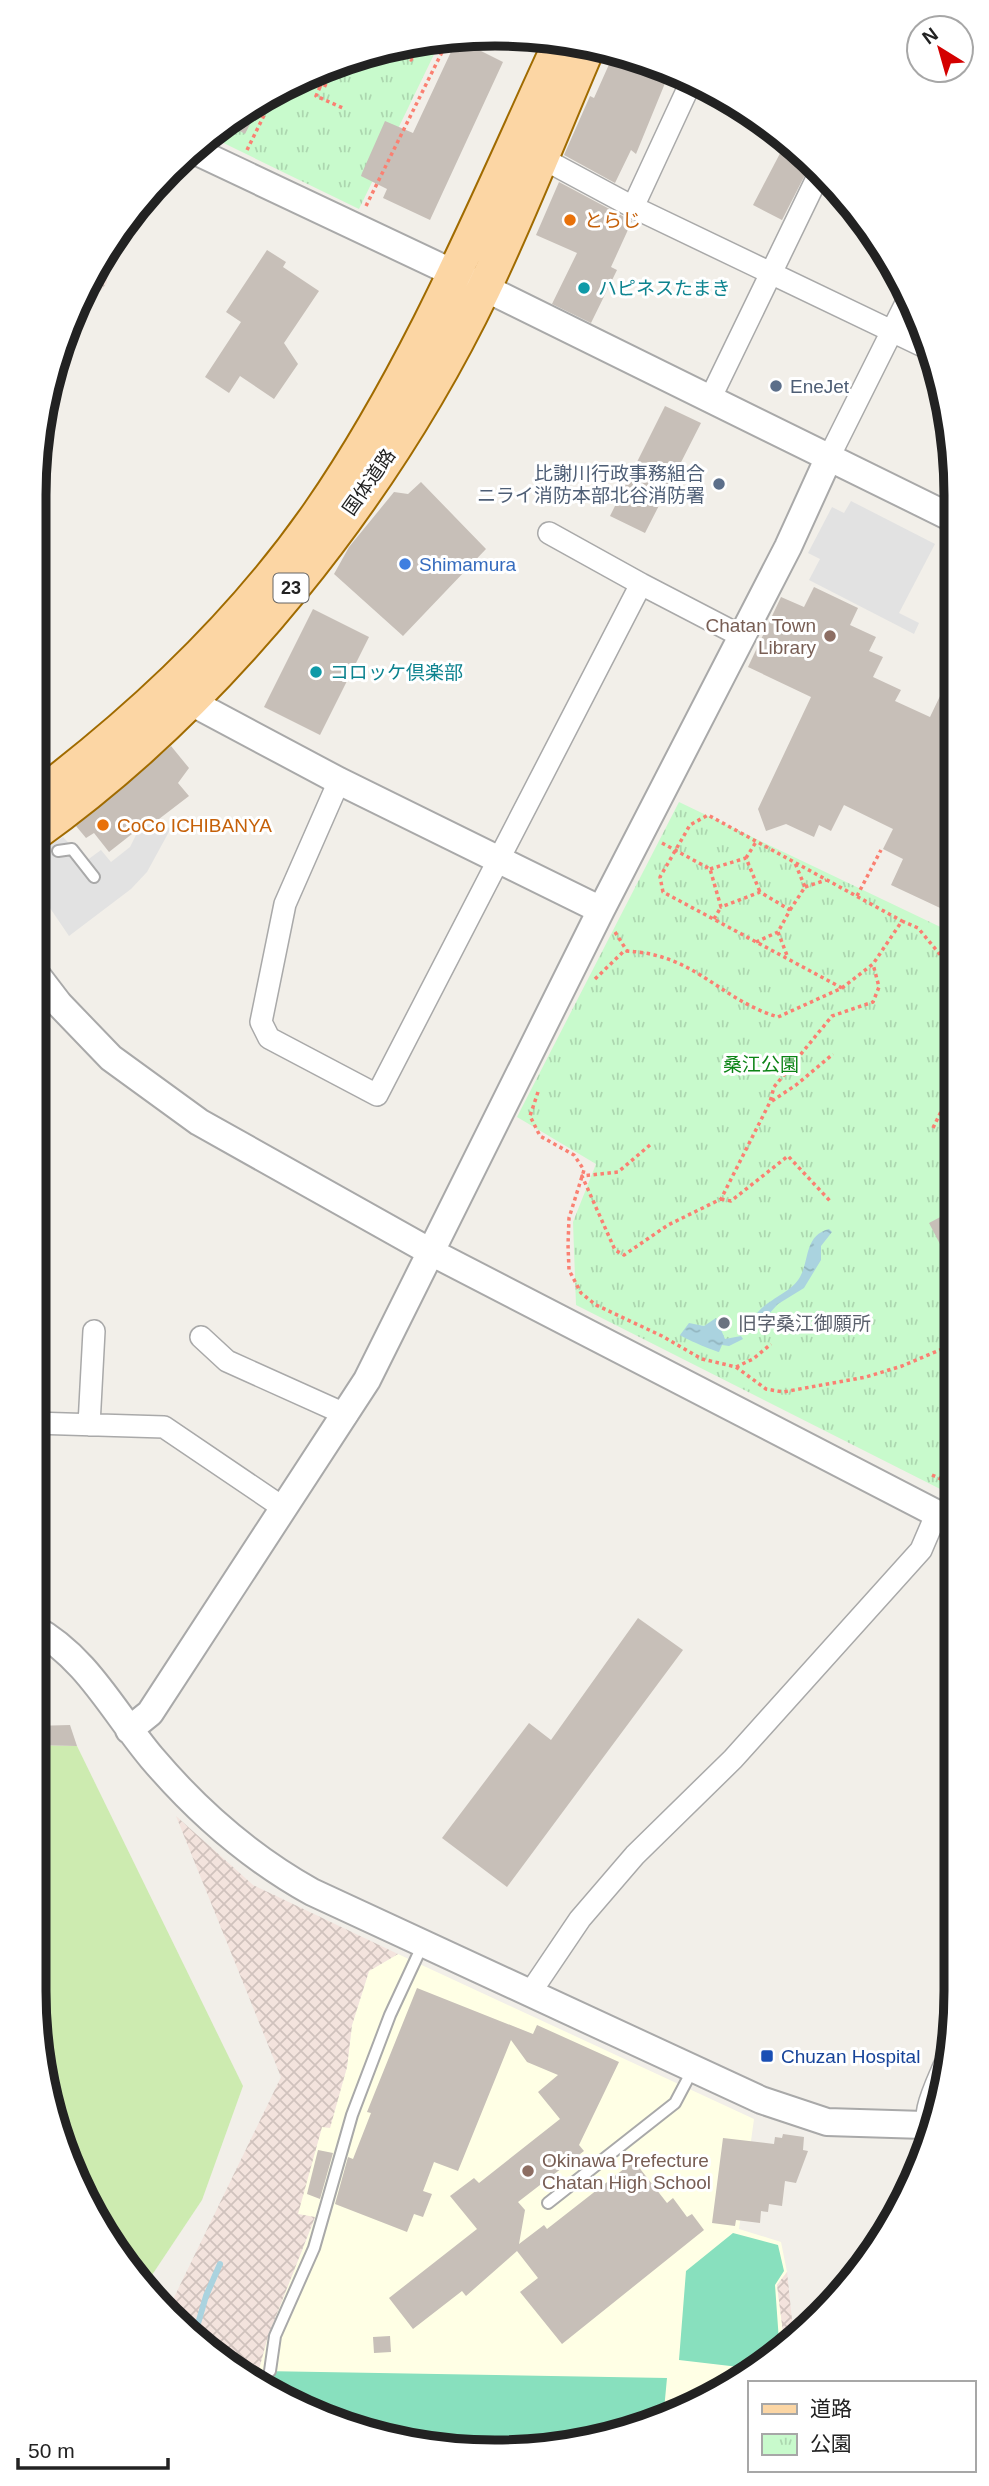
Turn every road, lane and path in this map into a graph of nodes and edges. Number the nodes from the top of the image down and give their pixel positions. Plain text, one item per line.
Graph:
1 (442, 48) edge
2 (557, 50) edge
3 (414, 53) edge
4 (402, 55) edge
5 (585, 55) edge
6 (329, 78) edge
7 (314, 84) edge
8 (320, 87) junction
9 (687, 90) edge
10 (268, 107) edge
11 (345, 109) dead end
12 (201, 154) edge
13 (540, 157) junction
14 (236, 171) junction
15 (816, 181) edge
16 (633, 207) junction
17 (355, 227) junction
18 (771, 273) junction
19 (454, 274) junction
20 (485, 288) junction
21 (903, 309) edge
22 (892, 331) junction
23 (917, 343) edge
24 (710, 399) junction
25 (829, 457) junction
26 (944, 514) edge
27 (550, 533) dead end
28 (641, 584) junction
29 (743, 637) junction
30 (189, 701) junction
31 (339, 781) junction
32 (46, 789) edge
33 (654, 839) dead end
34 (756, 841) junction
35 (46, 843) edge
36 (675, 850) junction
37 (881, 850) dead end
38 (746, 858) junction
39 (496, 861) junction
40 (795, 862) junction
41 (710, 869) junction
42 (94, 877) dead end
43 (828, 880) junction
44 (805, 887) junction
45 (760, 892) junction
46 (857, 896) junction
47 (721, 907) junction
48 (790, 910) junction
49 (606, 917) junction
50 (714, 919) junction
51 (902, 921) junction
52 (778, 932) junction
53 (756, 942) junction
54 (627, 951) junction
55 (789, 959) junction
56 (944, 959) edge
57 (873, 964) junction
58 (591, 986) dead end
59 (46, 987) edge
60 (842, 988) junction
61 (833, 1054) dead end
62 (543, 1080) dead end
63 (770, 1102) junction
64 (944, 1105) edge
65 (933, 1128) dead end
66 (650, 1145) dead end
67 (582, 1177) junction
68 (721, 1199) junction
69 (831, 1202) dead end
70 (429, 1251) junction
71 (94, 1331) dead end
72 (201, 1337) dead end
73 (771, 1344) dead end
74 (944, 1348) edge
75 (736, 1367) junction
76 (347, 1415) junction
77 (46, 1423) edge
78 (89, 1425) junction
79 (932, 1475) dead end
80 (944, 1480) edge
81 (285, 1509) junction
82 (944, 1518) edge
83 (944, 1521) edge
84 (46, 1638) edge
85 (129, 1731) junction
86 (423, 1944) junction
87 (530, 1993) junction
88 (693, 2069) junction
89 (930, 2098) edge
90 (925, 2118) edge
91 (921, 2134) edge
92 (548, 2203) dead end
93 (270, 2371) dead end

1 - 17 path
2 - 19 main road, 国体道路 / 23
3 - 4 path
5 - 13 main road, 国体道路 / 23
6 - 8 path
7 - 8 path
8 - 11 path
9 - 16 street
10 - 14 path
12 - 14 street
13 - 16 street
13 - 20 main road, 国体道路 / 23
14 - 17 street
15 - 18 street
16 - 18 street
17 - 19 street
18 - 22 street
18 - 24 street
19 - 20 street
19 - 32 main road, 国体道路 / 23
20 - 24 street
20 - 30 main road, 国体道路 / 23
21 - 22 street
22 - 23 street
22 - 25 street
24 - 25 street
25 - 26 street
25 - 29 street
27 - 28 street
28 - 29 street
28 - 39 street
29 - 49 street
30 - 31 street
30 - 35 main road, 国体道路 / 23
31 - 39 street
31 - 39 street
33 - 36 path
34 - 36 path
34 - 38 path
34 - 40 path
35 - 42 lane
36 - 41 path
36 - 50 path
37 - 46 path
38 - 41 path
38 - 45 path
39 - 49 street
40 - 43 path
40 - 44 path
41 - 47 path
43 - 44 path
43 - 46 path
44 - 48 path
45 - 47 path
45 - 48 path
46 - 51 path
47 - 50 path
48 - 52 path
49 - 54 path
49 - 70 street
50 - 53 path
51 - 56 path
51 - 57 path
52 - 53 path
52 - 55 path
53 - 55 path
54 - 58 path
54 - 60 path
55 - 60 path
57 - 60 path
57 - 63 path
59 - 70 street
61 - 63 path
62 - 67 path
63 - 68 path
64 - 65 path
66 - 67 path
67 - 68 path
67 - 75 path
68 - 69 path
70 - 76 street
70 - 82 street
71 - 78 street
72 - 76 street
73 - 75 path
74 - 75 path
76 - 81 street
77 - 78 street
78 - 81 street
79 - 80 path
81 - 85 street
83 - 87 street
84 - 85 street
85 - 86 street
86 - 87 street
86 - 93 lane
87 - 88 street
88 - 91 street
88 - 92 lane
89 - 90 street

